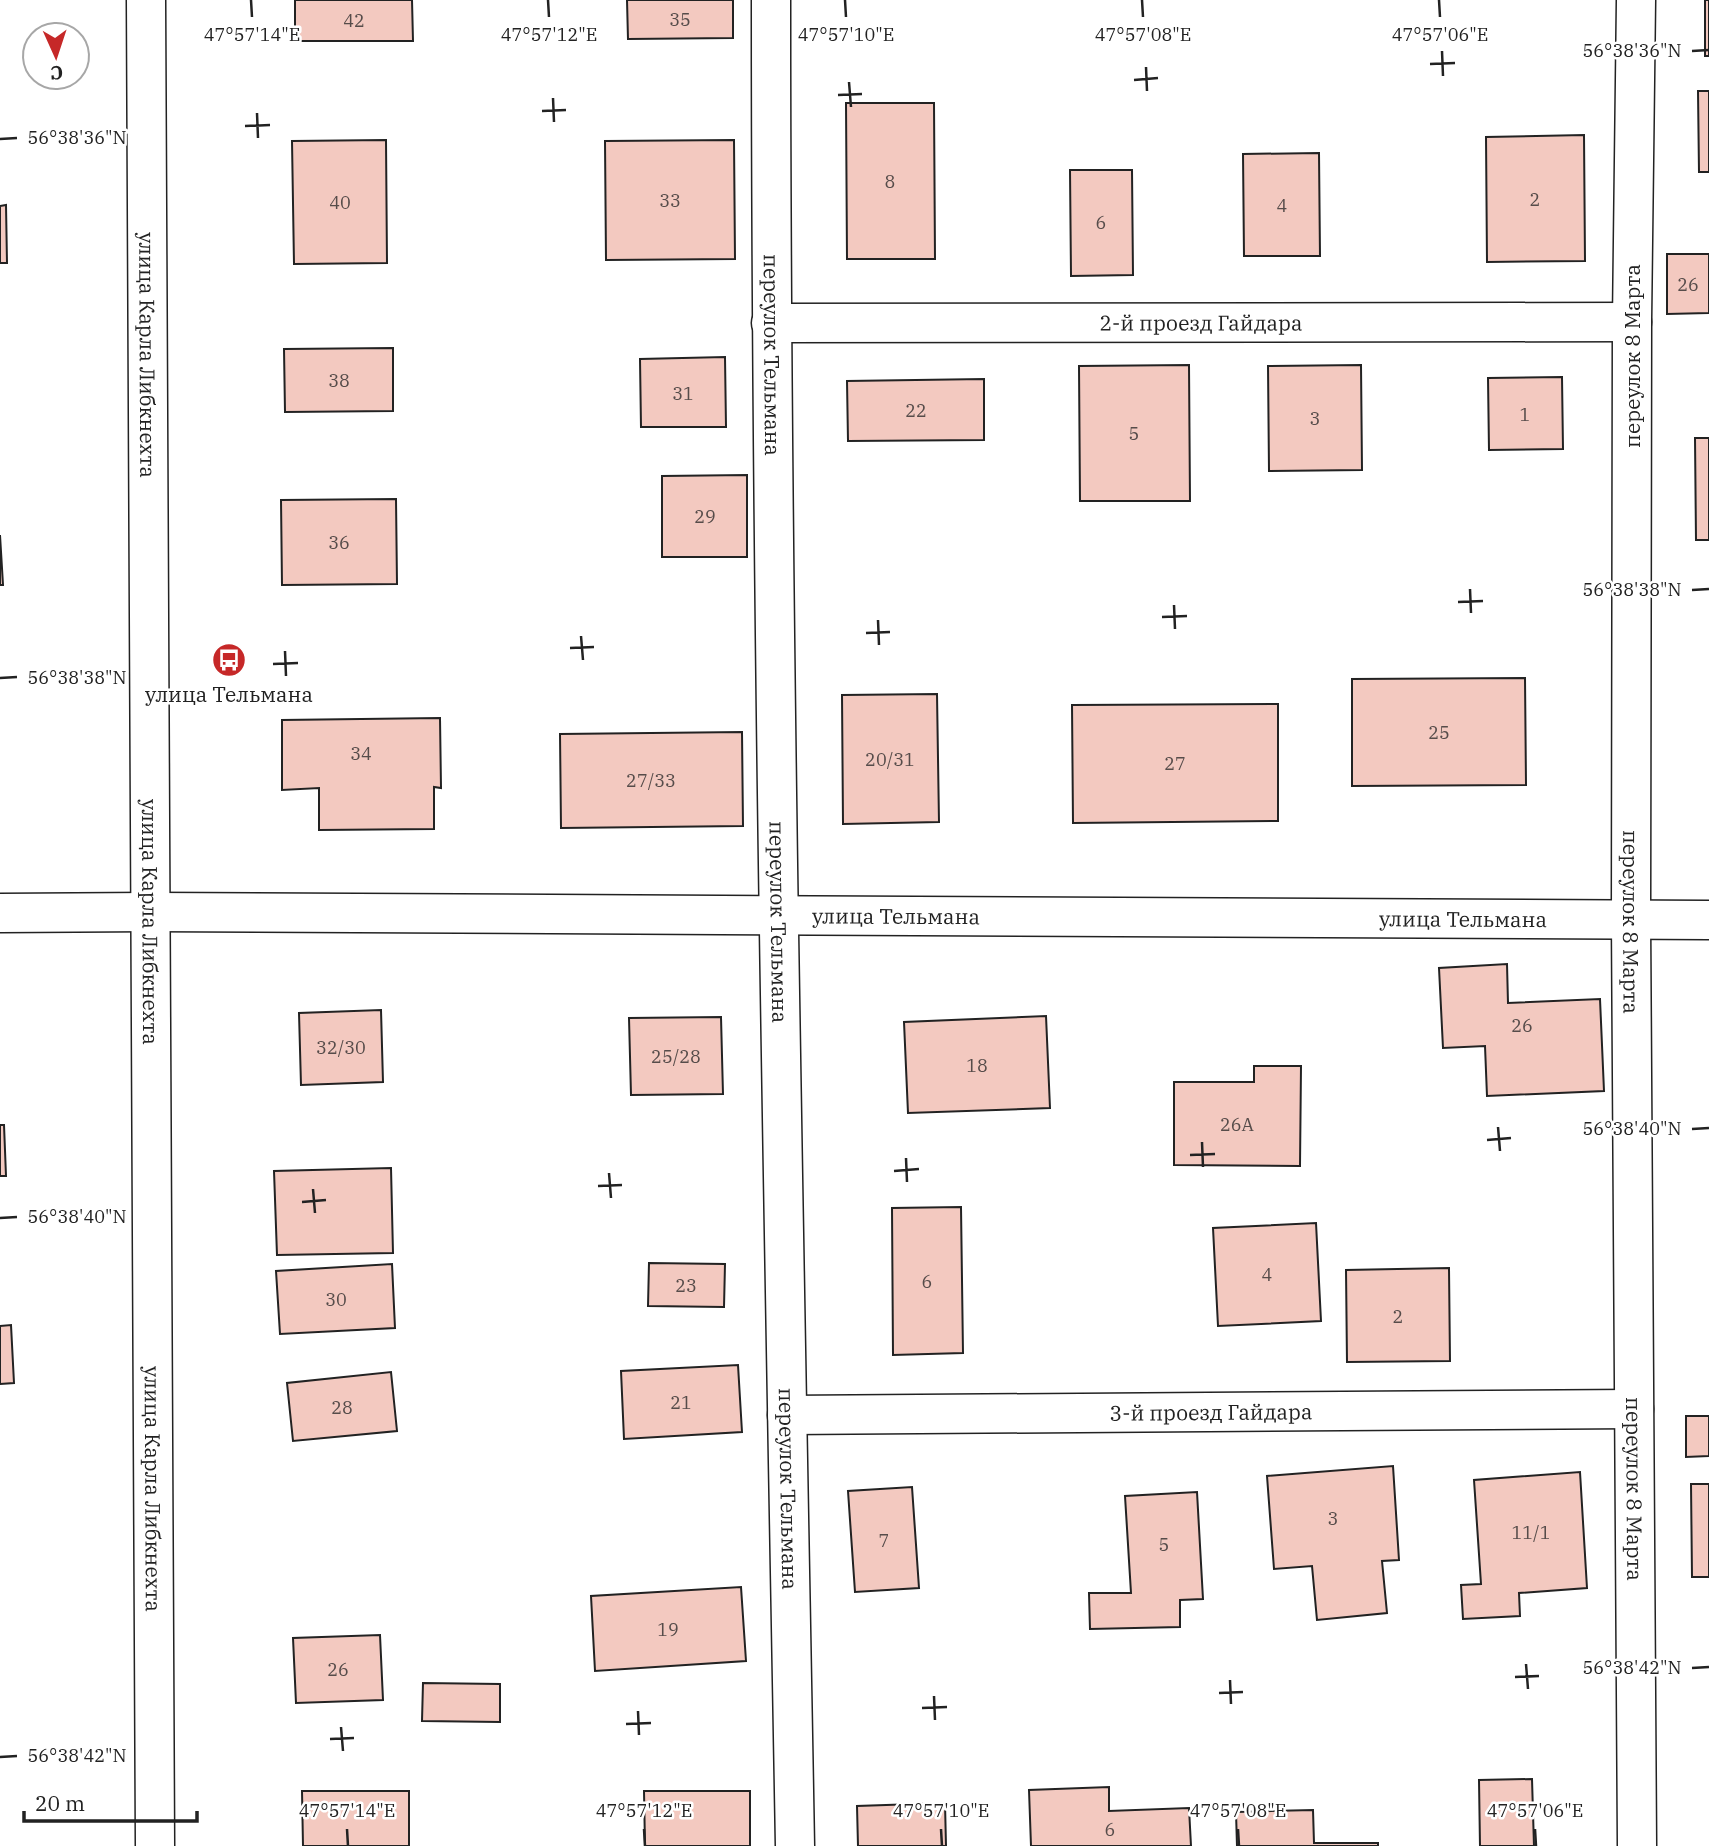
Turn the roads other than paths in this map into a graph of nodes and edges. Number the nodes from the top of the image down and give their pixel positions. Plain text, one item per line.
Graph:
1 (146, 0) edge
2 (771, 0) edge
3 (1636, 0) edge
4 (1632, 322) junction
5 (771, 323) junction
6 (151, 912) junction
7 (0, 914) edge
8 (778, 916) junction
9 (1630, 920) junction
10 (1709, 920) edge
11 (1634, 1409) junction
12 (787, 1415) junction
13 (155, 1846) edge
14 (795, 1846) edge
15 (1637, 1846) edge

1 - 6 street, улица Карла Либкнехта
2 - 5 street, переулок Тельмана
3 - 4 street, переулок 8 Марта
4 - 5 street, 2-й проезд Гайдара
4 - 9 street, переулок 8 Марта
5 - 8 street, переулок Тельмана
6 - 7 street, улица Тельмана
6 - 8 street, улица Тельмана
6 - 13 street, улица Карла Либкнехта
8 - 9 street, улица Тельмана
8 - 12 street, переулок Тельмана
9 - 10 street, улица Тельмана
9 - 11 street, переулок 8 Марта
11 - 12 street, 3-й проезд Гайдара
11 - 15 street, переулок 8 Марта
12 - 14 street, переулок Тельмана

